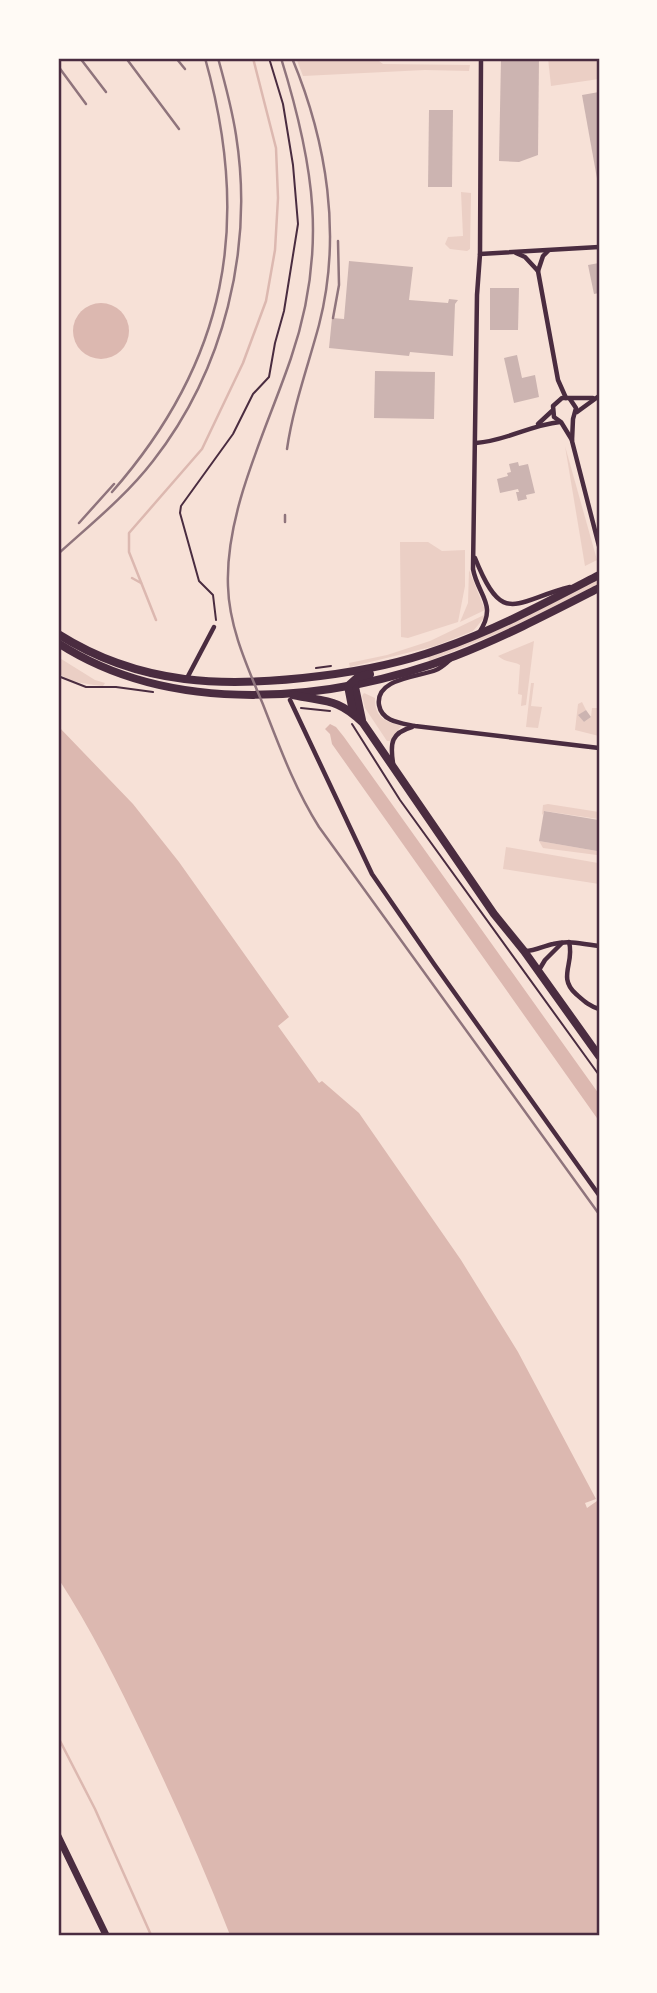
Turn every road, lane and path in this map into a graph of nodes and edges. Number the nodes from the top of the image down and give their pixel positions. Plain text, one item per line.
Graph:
1 (269, 58) edge
2 (481, 58) edge
3 (599, 247) edge
4 (548, 251) junction
5 (516, 253) junction
6 (480, 254) junction
7 (538, 271) junction
8 (599, 396) edge
9 (593, 398) junction
10 (568, 399) junction
11 (552, 411) junction
12 (576, 412) junction
13 (573, 419) junction
14 (560, 422) junction
15 (538, 425) junction
16 (572, 441) junction
17 (476, 443) junction
18 (599, 546) edge
19 (474, 557) junction
20 (599, 575) edge
21 (581, 585) junction
22 (599, 588) edge
23 (214, 628) joint
24 (478, 633) junction
25 (58, 634) edge
26 (58, 643) edge
27 (422, 655) junction
28 (454, 656) junction
29 (337, 674) junction
30 (58, 676) edge
31 (185, 681) junction
32 (352, 683) junction
33 (116, 687) dead end
34 (282, 693) junction
35 (290, 700) dead end
36 (351, 717) junction
37 (363, 723) junction
38 (415, 726) junction
39 (599, 748) edge
40 (394, 767) junction
41 (569, 942) junction
42 (562, 943) junction
43 (599, 946) edge
44 (524, 951) junction
45 (538, 971) junction
46 (599, 1009) edge
47 (599, 1056) edge
48 (599, 1075) edge
49 (599, 1195) edge
50 (58, 1836) edge
51 (106, 1935) edge

1 - 23 path
2 - 6 street
3 - 4 street
4 - 5 street
4 - 7 street
5 - 6 street
5 - 7 street
6 - 17 street
7 - 10 street
8 - 9 street
9 - 10 street
9 - 12 street
10 - 11 street
10 - 12 street
11 - 14 street
11 - 15 street
12 - 13 street
13 - 14 street
13 - 16 street
14 - 15 street
14 - 16 street
15 - 17 street
16 - 18 street
17 - 19 street
19 - 21 street
19 - 24 street
20 - 21 main road
21 - 24 main road
22 - 28 main road
23 - 31 street
24 - 27 main road
25 - 31 main road
26 - 34 main road
27 - 29 main road
27 - 32 main road
28 - 32 main road
28 - 38 street
29 - 31 main road
29 - 32 main road
30 - 33 path
32 - 34 main road
32 - 36 main road
32 - 37 main road
34 - 36 main road
35 - 49 street
36 - 37 main road
36 - 48 path
37 - 40 main road
38 - 39 street
38 - 40 street
40 - 44 main road
41 - 42 street
41 - 43 street
41 - 46 street
42 - 44 street
42 - 45 street
44 - 45 main road
45 - 47 main road
50 - 51 main road

